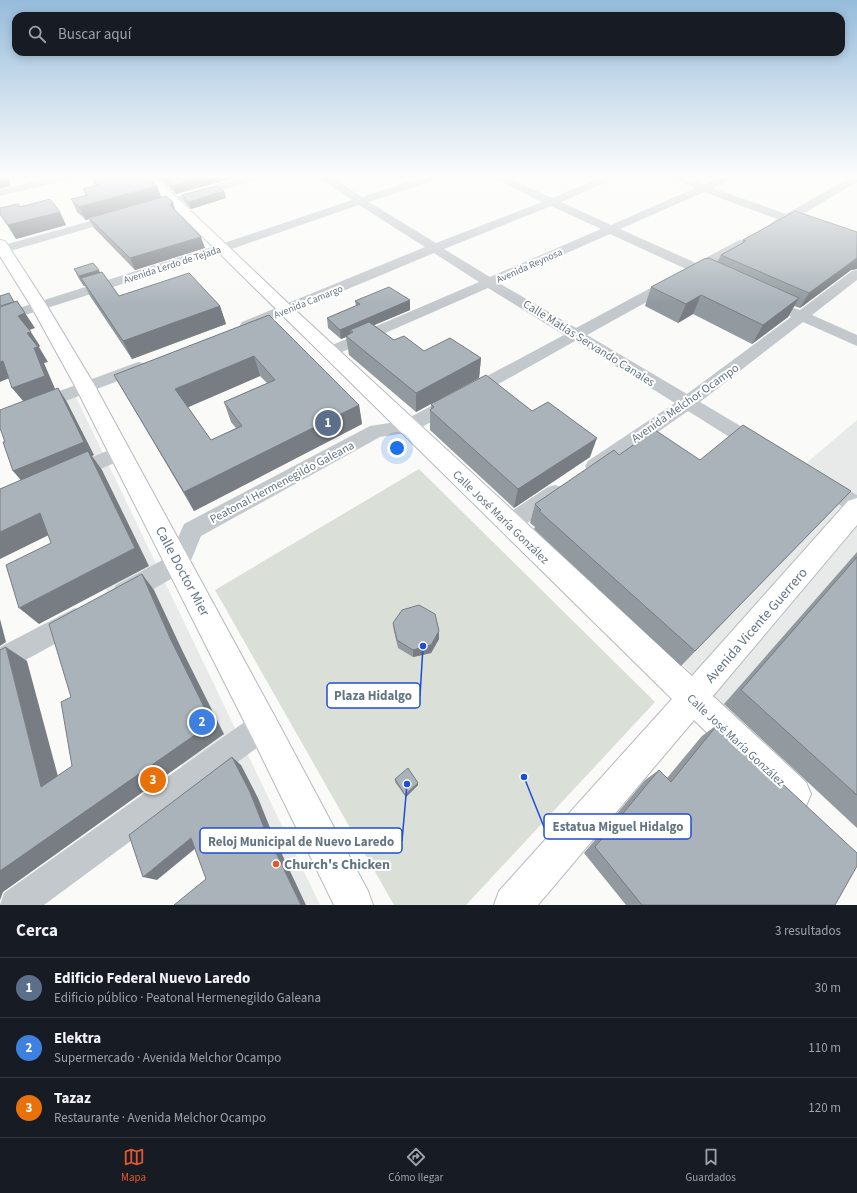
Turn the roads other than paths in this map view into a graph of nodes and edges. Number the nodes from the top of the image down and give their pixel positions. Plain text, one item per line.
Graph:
1 (108, 219) edge
2 (192, 219) edge
3 (306, 219) edge
4 (389, 219) edge
5 (510, 219) edge
6 (589, 219) edge
7 (633, 219) edge
8 (785, 219) edge
9 (790, 219) edge
10 (808, 226) edge
11 (610, 229) junction
12 (766, 230) edge
13 (752, 238) edge
14 (1, 247) edge
15 (222, 248) junction
16 (435, 248) junction
17 (698, 269) junction
18 (857, 274) edge
19 (719, 278) edge
20 (490, 283) junction
21 (39, 306) junction
22 (782, 307) edge
23 (286, 311) junction
24 (803, 316) junction
25 (0, 319) edge
26 (234, 331) edge
27 (576, 335) junction
28 (857, 341) edge
29 (329, 352) junction
30 (152, 361) edge
31 (85, 386) junction
32 (687, 404) junction
33 (0, 420) edge
34 (407, 427) junction
35 (119, 452) junction
36 (769, 452) edge
37 (809, 477) edge
38 (56, 481) edge
39 (857, 507) edge
40 (509, 524) junction
41 (179, 563) junction
42 (0, 661) edge
43 (692, 698) junction
44 (264, 726) junction
45 (811, 811) edge
46 (16, 905) edge
47 (354, 905) edge
48 (513, 905) edge

1 - 14 street
2 - 15 main road, Calle José María González
3 - 15 street, Avenida Lerdo de Tejada
4 - 16 street, Calle Matías Servando Canales
5 - 16 street, Avenida Camargo
6 - 11 street
7 - 11 street, Avenida Reynosa
8 - 12 street
9 - 10 street
11 - 17 street
11 - 20 street, Avenida Reynosa
13 - 17 street
14 - 21 main road, Calle Doctor Mier
15 - 21 street, Avenida Lerdo de Tejada
15 - 23 main road, Calle José María González
16 - 20 street, Calle Matías Servando Canales
16 - 23 street, Avenida Camargo
17 - 19 street
17 - 27 street
18 - 24 street, Avenida Melchor Ocampo
20 - 27 street, Calle Matías Servando Canales
20 - 29 street, Avenida Reynosa
21 - 25 street, Avenida Lerdo de Tejada
21 - 31 main road, Calle Doctor Mier
22 - 24 street
23 - 26 street, Avenida Camargo
23 - 29 main road, Calle José María González
24 - 28 street
24 - 32 street, Avenida Melchor Ocampo
27 - 32 street, Calle Matías Servando Canales
27 - 34 street
29 - 34 main road, Calle José María González
30 - 31 street
31 - 33 street
31 - 35 main road, Calle Doctor Mier
32 - 36 street, Calle Matías Servando Canales
32 - 40 street, Avenida Melchor Ocampo
34 - 40 main road, Calle José María González
34 - 41 street, Peatonal Hermenegildo Galeana
35 - 38 street
35 - 41 main road, Calle Doctor Mier
37 - 39 street
39 - 43 main road, Avenida Vicente Guerrero
40 - 43 main road, Calle José María González
41 - 42 street
41 - 44 main road, Calle Doctor Mier
43 - 45 main road, Calle José María González
43 - 48 main road, Avenida Vicente Guerrero
44 - 46 street
44 - 47 main road, Calle Doctor Mier

